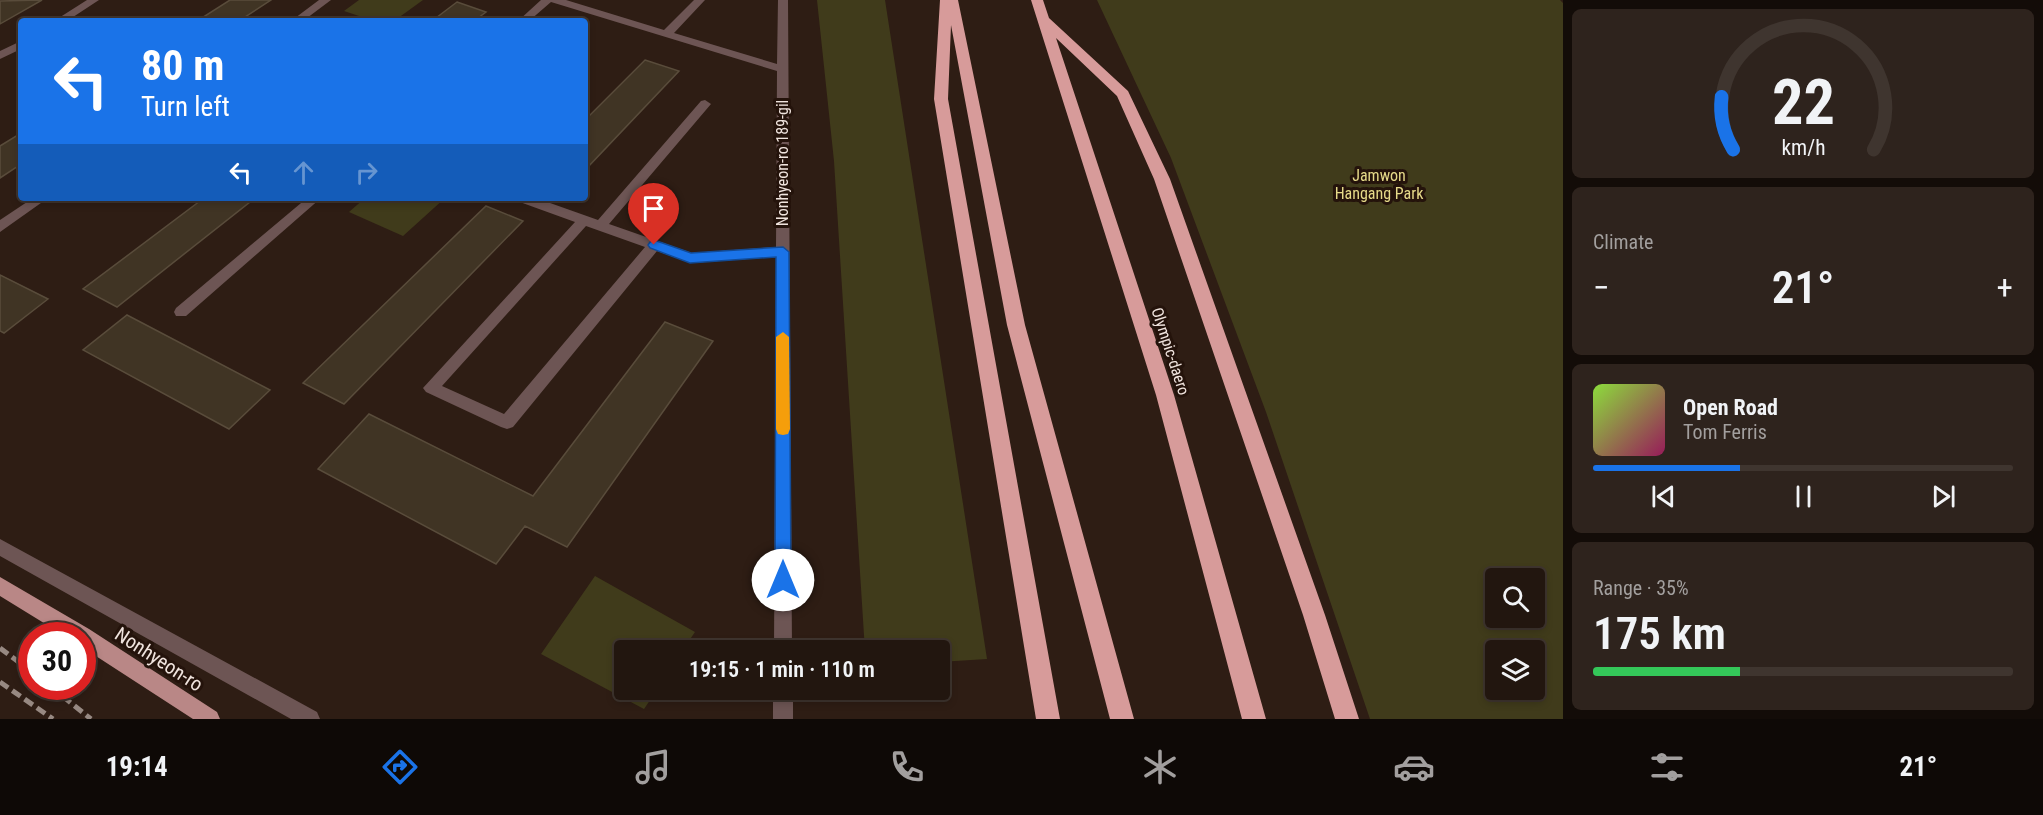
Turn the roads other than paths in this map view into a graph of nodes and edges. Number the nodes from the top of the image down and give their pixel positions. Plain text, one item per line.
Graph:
1 (94, 0) edge
2 (326, 0) edge
3 (548, 0) edge
4 (555, 0) edge
5 (700, 0) edge
6 (783, 0) edge
7 (945, 0) edge
8 (952, 0) edge
9 (1037, 0) edge
10 (64, 18) edge
11 (300, 18) edge
12 (527, 18) edge
13 (1044, 20) junction
14 (667, 33) junction
15 (18, 46) edge
16 (0, 56) edge
17 (782, 69) junction
18 (705, 104) dead end
19 (38, 201) edge
20 (311, 201) edge
21 (530, 201) edge
22 (584, 220) junction
23 (600, 226) junction
24 (0, 227) edge
25 (654, 245) junction
26 (783, 252) junction
27 (181, 312) dead end
28 (0, 547) edge
29 (0, 586) edge
30 (59, 622) edge
31 (783, 640) edge
32 (96, 645) edge
33 (783, 700) edge
34 (210, 719) edge
35 (310, 719) edge
36 (783, 719) edge
37 (1048, 719) edge
38 (1122, 719) edge
39 (1254, 719) edge
40 (1347, 719) edge

1 - 10 street
2 - 11 street
3 - 12 street
4 - 14 street
5 - 14 street
6 - 17 street, Nonhyeon-ro 189-gil
7 - 37 highway
8 - 38 highway
9 - 13 highway, Olympic-daero
13 - 39 highway, Olympic-daero
13 - 40 highway
14 - 17 street
15 - 16 street
17 - 26 street, Nonhyeon-ro 189-gil
18 - 23 street
19 - 24 street
20 - 27 street
21 - 22 street
22 - 23 street
22 - 25 street
23 - 25 street
25 - 26 street
26 - 31 street, Nonhyeon-ro 189-gil
28 - 35 street
29 - 30 main road, Nonhyeon-ro
32 - 34 main road, Nonhyeon-ro
33 - 36 street

